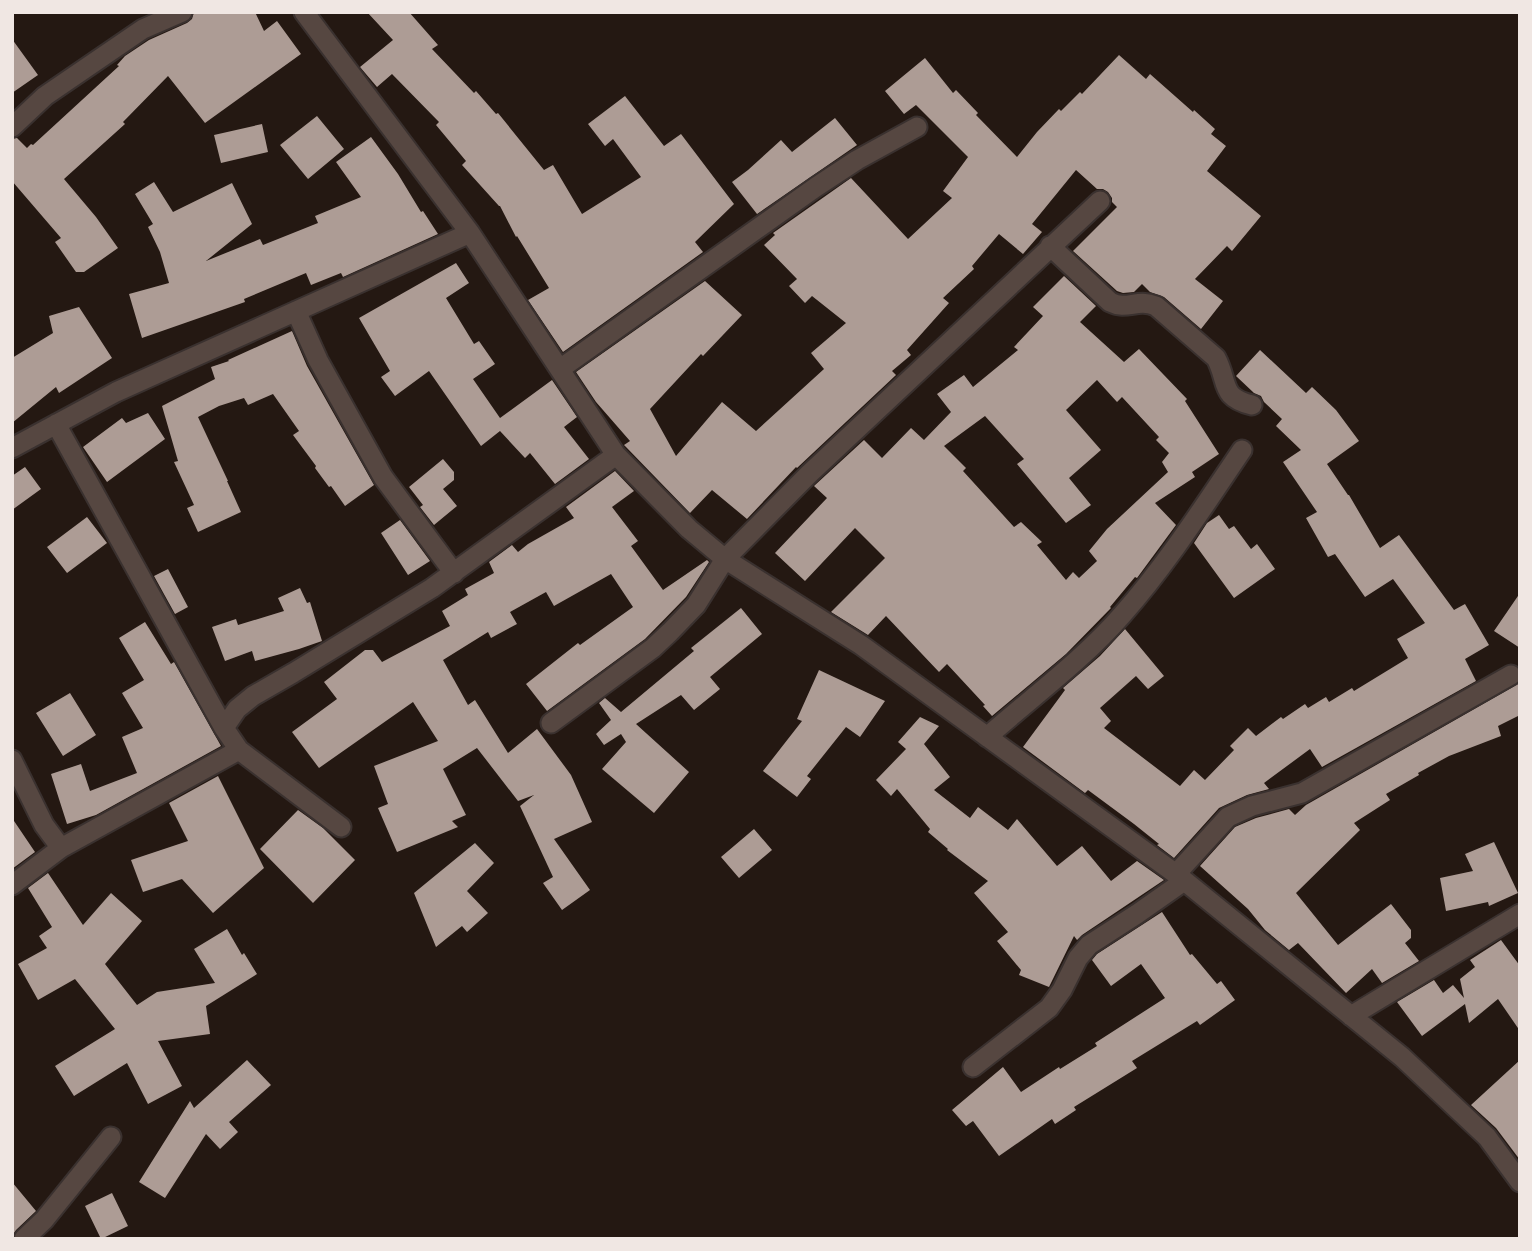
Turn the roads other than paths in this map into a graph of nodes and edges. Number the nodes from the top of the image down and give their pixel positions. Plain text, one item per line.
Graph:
1 (182, 12) edge
2 (303, 12) edge
3 (12, 127) edge
4 (916, 127) dead end
5 (1100, 201) dead end
6 (470, 233) junction
7 (1050, 246) junction
8 (296, 310) junction
9 (560, 369) junction
10 (1252, 405) dead end
11 (56, 424) junction
12 (12, 447) edge
13 (1242, 450) dead end
14 (616, 454) junction
15 (725, 559) junction
16 (454, 573) junction
17 (1511, 676) dead end
18 (551, 723) dead end
19 (224, 728) junction
20 (987, 737) junction
21 (239, 750) junction
22 (12, 760) edge
23 (341, 827) dead end
24 (61, 848) junction
25 (1180, 877) junction
26 (12, 885) edge
27 (1520, 914) edge
28 (1351, 1016) junction
29 (974, 1067) dead end
30 (111, 1137) dead end
31 (1520, 1182) edge
32 (24, 1239) edge

1 - 3 street
2 - 6 street
4 - 9 street
5 - 7 street
6 - 8 street
6 - 9 street
7 - 10 street
7 - 15 street
8 - 11 street
8 - 16 street
9 - 14 street
11 - 12 street
11 - 19 street
13 - 20 street
14 - 15 street
14 - 16 street
15 - 18 street
15 - 20 street
16 - 19 street
17 - 25 street
19 - 21 street
20 - 25 street
21 - 23 street
21 - 24 street
22 - 24 street
24 - 26 street
25 - 28 street
25 - 29 street
27 - 28 street
28 - 31 street
30 - 32 street

